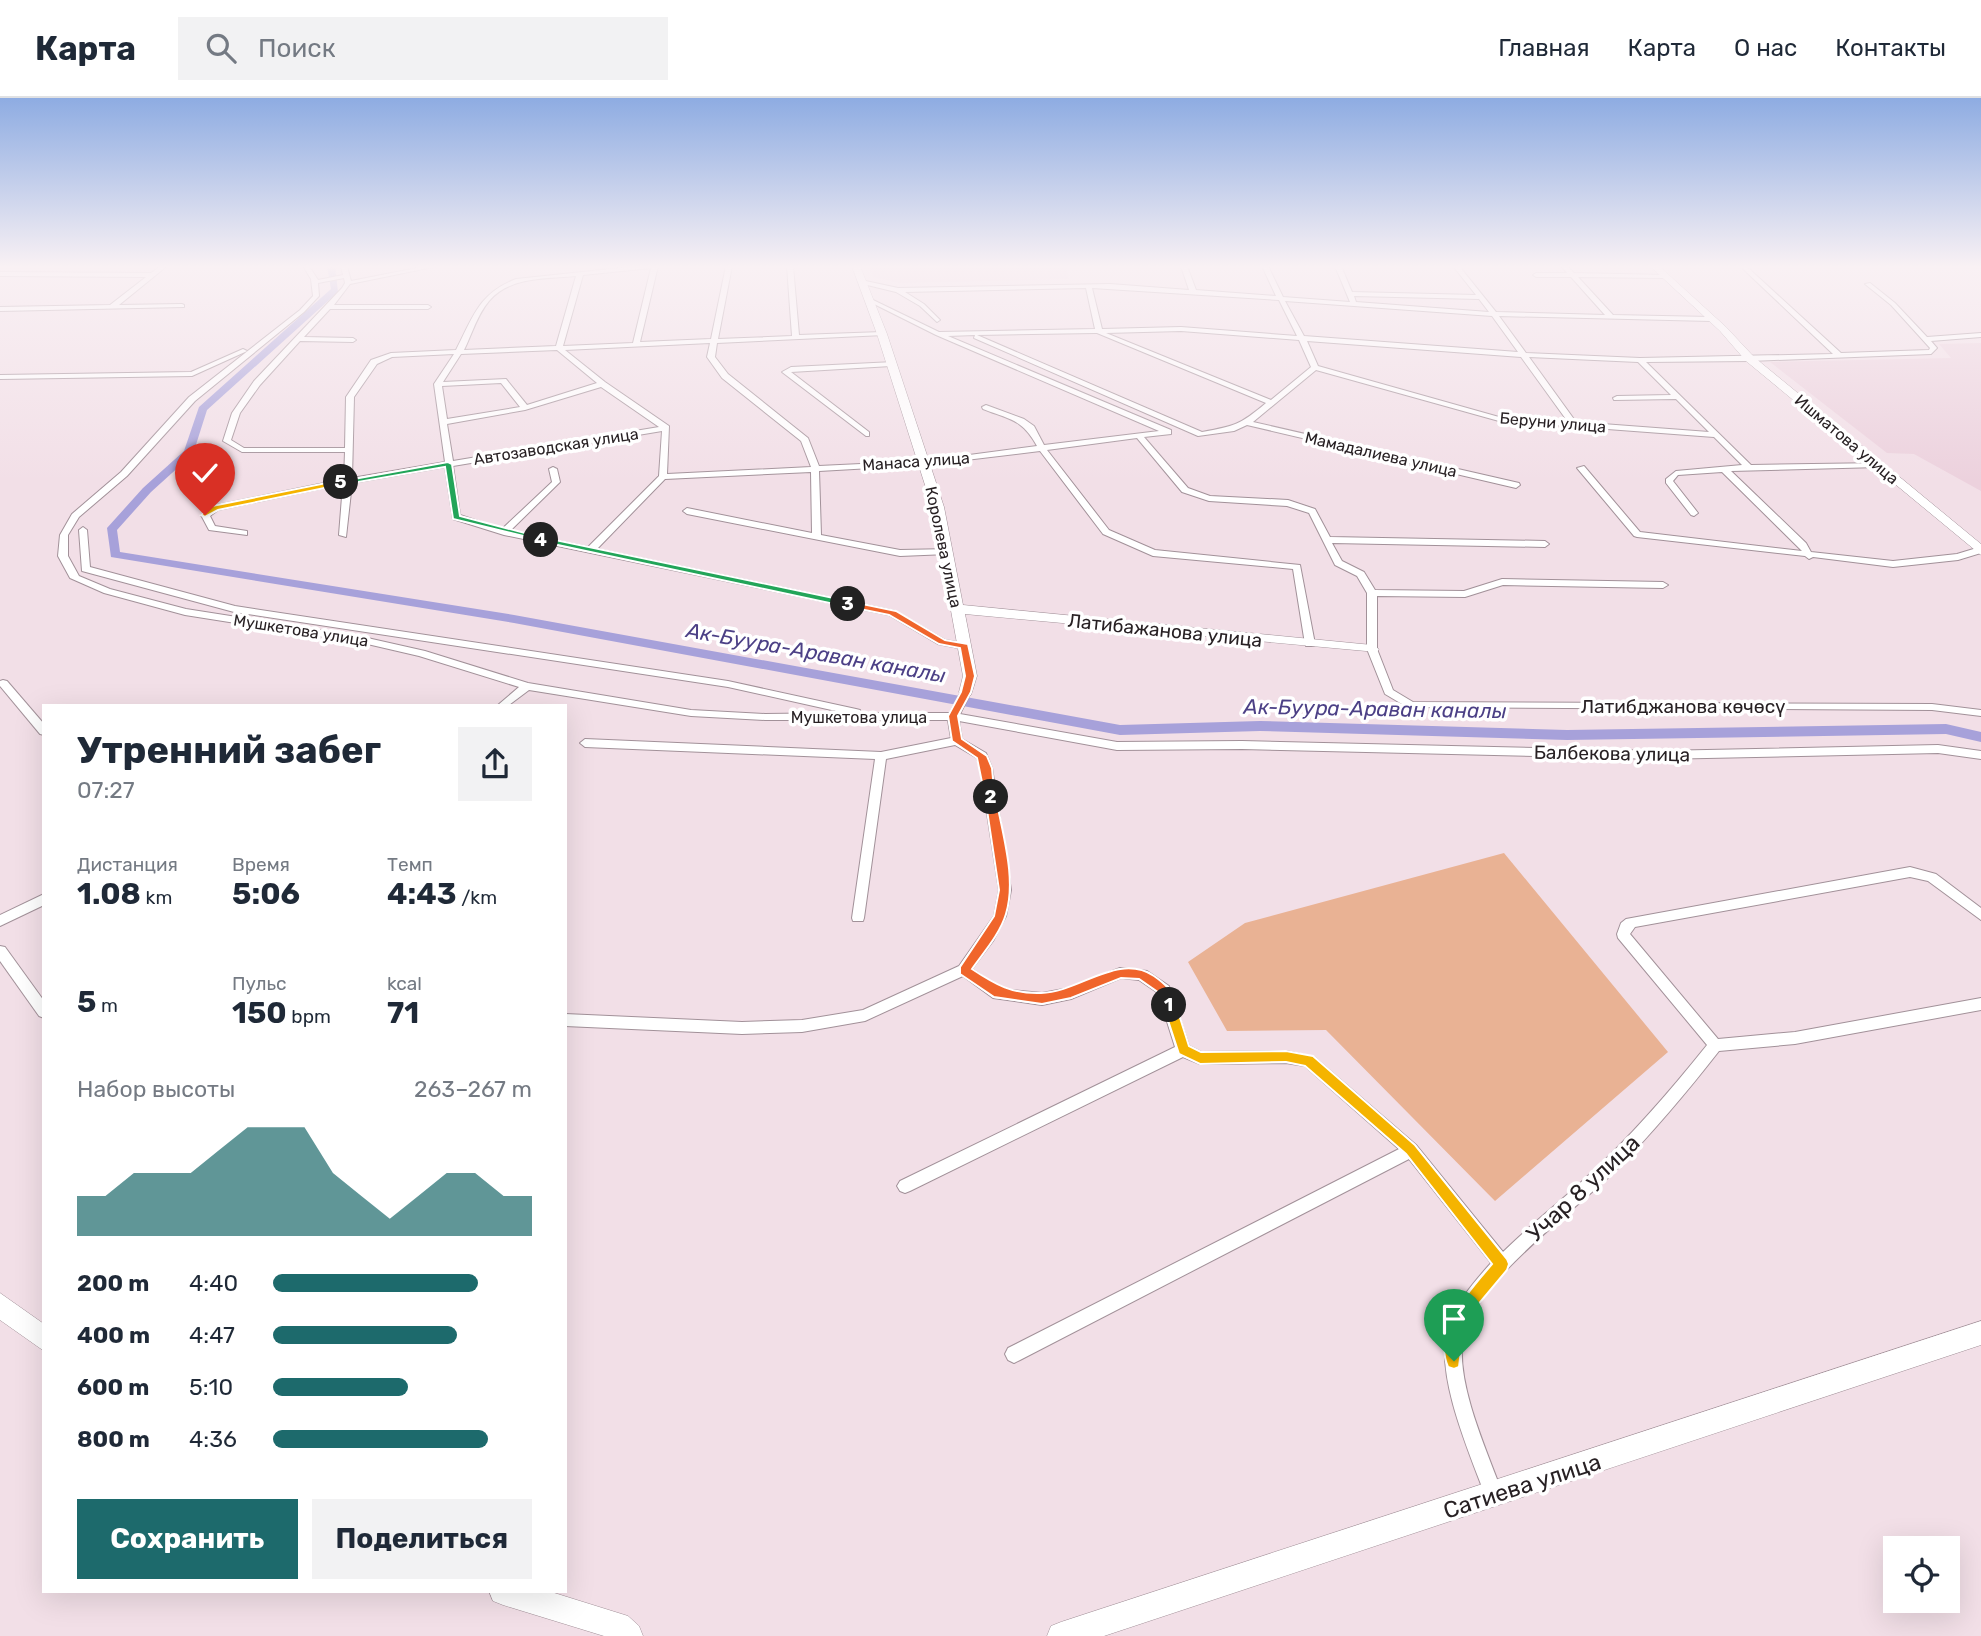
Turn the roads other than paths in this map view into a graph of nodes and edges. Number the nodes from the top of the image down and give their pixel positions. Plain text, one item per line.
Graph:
1 (267, 338) edge
2 (466, 338) edge
3 (562, 338) edge
4 (637, 338) edge
5 (716, 338) edge
6 (780, 338) edge
7 (883, 338) edge
8 (947, 338) edge
9 (976, 338) edge
10 (1113, 338) edge
11 (1301, 338) edge
12 (1304, 338) junction
13 (1511, 338) edge
14 (1730, 338) edge
15 (1821, 338) edge
16 (1943, 338) edge
17 (298, 339) joint
18 (1926, 339) joint
19 (353, 340) dead end
20 (715, 341) junction
21 (261, 342) junction
22 (636, 344) junction
23 (559, 348) junction
24 (459, 352) junction
25 (1524, 355) junction
26 (1839, 355) junction
27 (1750, 359) junction
28 (1640, 360) junction
29 (891, 364) junction
30 (1315, 367) junction
31 (0, 377) edge
32 (438, 384) junction
33 (602, 384) junction
34 (1677, 397) junction
35 (1618, 398) dead end
36 (1270, 402) junction
37 (986, 407) dead end
38 (525, 408) junction
39 (1249, 421) junction
40 (444, 422) junction
41 (1573, 424) junction
42 (666, 428) junction
43 (866, 434) dead end
44 (1713, 435) junction
45 (1139, 436) junction
46 (1042, 448) junction
47 (348, 450) junction
48 (924, 463) junction
49 (448, 464) junction
50 (1879, 465) junction
51 (815, 467) junction
52 (1749, 467) junction
53 (1581, 468) dead end
54 (553, 469) dead end
55 (1726, 471) junction
56 (663, 477) junction
57 (348, 481) junction
58 (1516, 485) dead end
59 (687, 511) dead end
60 (1694, 513) dead end
61 (83, 530) dead end
62 (504, 532) junction
63 (244, 533) dead end
64 (343, 535) dead end
65 (817, 536) junction
66 (1326, 540) junction
67 (1545, 544) dead end
68 (590, 550) junction
69 (948, 551) junction
70 (1980, 551) edge
71 (1809, 556) junction
72 (1663, 585) dead end
73 (1372, 593) junction
74 (958, 610) junction
75 (1310, 644) junction
76 (964, 646) junction
77 (1373, 649) junction
78 (3, 683) dead end
79 (527, 685) junction
80 (966, 692) joint
81 (504, 704) edge
82 (955, 713) junction
83 (1981, 713) edge
84 (876, 717) junction
85 (42, 729) edge
86 (957, 741) junction
87 (585, 743) dead end
88 (1242, 745) joint
89 (1981, 755) edge
90 (881, 756) junction
91 (42, 900) edge
92 (1981, 915) edge
93 (858, 918) dead end
94 (0, 921) edge
95 (0, 951) edge
96 (964, 970) junction
97 (1981, 1004) edge
98 (42, 1009) edge
99 (567, 1020) edge
100 (1715, 1045) junction
101 (1183, 1050) junction
102 (1410, 1150) junction
103 (905, 1186) dead end
104 (1502, 1264) junction
105 (0, 1305) edge
106 (1981, 1333) edge
107 (42, 1337) edge
108 (1014, 1354) dead end
109 (1494, 1496) junction
110 (509, 1593) edge
111 (629, 1636) edge
112 (1061, 1636) edge

1 - 21 street, Мушкетова улица
2 - 24 street
3 - 23 street
4 - 22 street
5 - 20 street
6 - 20 street
7 - 29 street, Королева улица
8 - 45 street, Манаса улица
9 - 39 street
10 - 36 street
11 - 12 street
12 - 25 street
12 - 30 street
13 - 25 street
14 - 27 street, Ишматова улица
15 - 26 street
16 - 18 street
17 - 19 street
17 - 47 street
18 - 26 street
20 - 22 street
20 - 51 street
21 - 31 street
21 - 79 street, Мушкетова улица
22 - 23 street
23 - 24 street
23 - 33 street
24 - 32 street
24 - 47 street
25 - 28 street
25 - 41 street
26 - 27 street
27 - 28 street
27 - 50 street, Ишматова улица
28 - 34 street
29 - 43 street
29 - 48 street, Королева улица
30 - 36 street
30 - 41 street, Беруни улица
32 - 38 street
32 - 40 street
33 - 38 street
33 - 42 street
34 - 35 street
34 - 44 street
36 - 39 street
37 - 46 street
38 - 40 street
39 - 58 street, Мамадалиева улица
40 - 49 street
41 - 44 street, Беруни улица
42 - 49 street, Автозаводская улица
42 - 56 street
44 - 52 street
45 - 46 street, Манаса улица
45 - 66 street
46 - 48 street, Манаса улица
46 - 75 street
47 - 57 street
48 - 51 street, Манаса улица
48 - 69 street, Королева улица
49 - 57 street, Автозаводская улица
49 - 62 street
50 - 52 street
50 - 70 street, Ишматова улица
51 - 56 street, Манаса улица
51 - 65 street
52 - 55 street
53 - 71 street
54 - 62 street
55 - 60 street
55 - 71 street
56 - 68 street
57 - 63 street, Автозаводская улица
57 - 64 street
59 - 65 street
61 - 84 street
62 - 68 street
65 - 69 street
66 - 67 street
66 - 73 street
68 - 76 street
69 - 74 street, Королева улица
70 - 71 street
72 - 73 street
73 - 77 street
74 - 75 street, Латибажанова улица
74 - 76 street, Королева улица
75 - 77 street, Латибажанова улица
76 - 80 street, Королева улица
77 - 83 street, Латибджанова көчөсү
78 - 85 street
79 - 81 street
79 - 84 street, Мушкетова улица
80 - 82 street
82 - 84 street, Мушкетова улица
82 - 86 street, Мушкетова улица
82 - 88 street, Мушкетова улица
86 - 90 street
86 - 96 street
87 - 90 street
88 - 89 street, Балбекова улица
90 - 93 street
91 - 94 street
92 - 100 street
95 - 98 street
96 - 99 street
96 - 101 street
97 - 100 street
100 - 104 street, Учар 8 улица
101 - 102 street
101 - 103 street
102 - 104 street
102 - 108 street
104 - 109 street, Учар 8 улица
105 - 107 street
106 - 109 street, Сатиева улица
109 - 112 street, Сатиева улица
110 - 111 street

